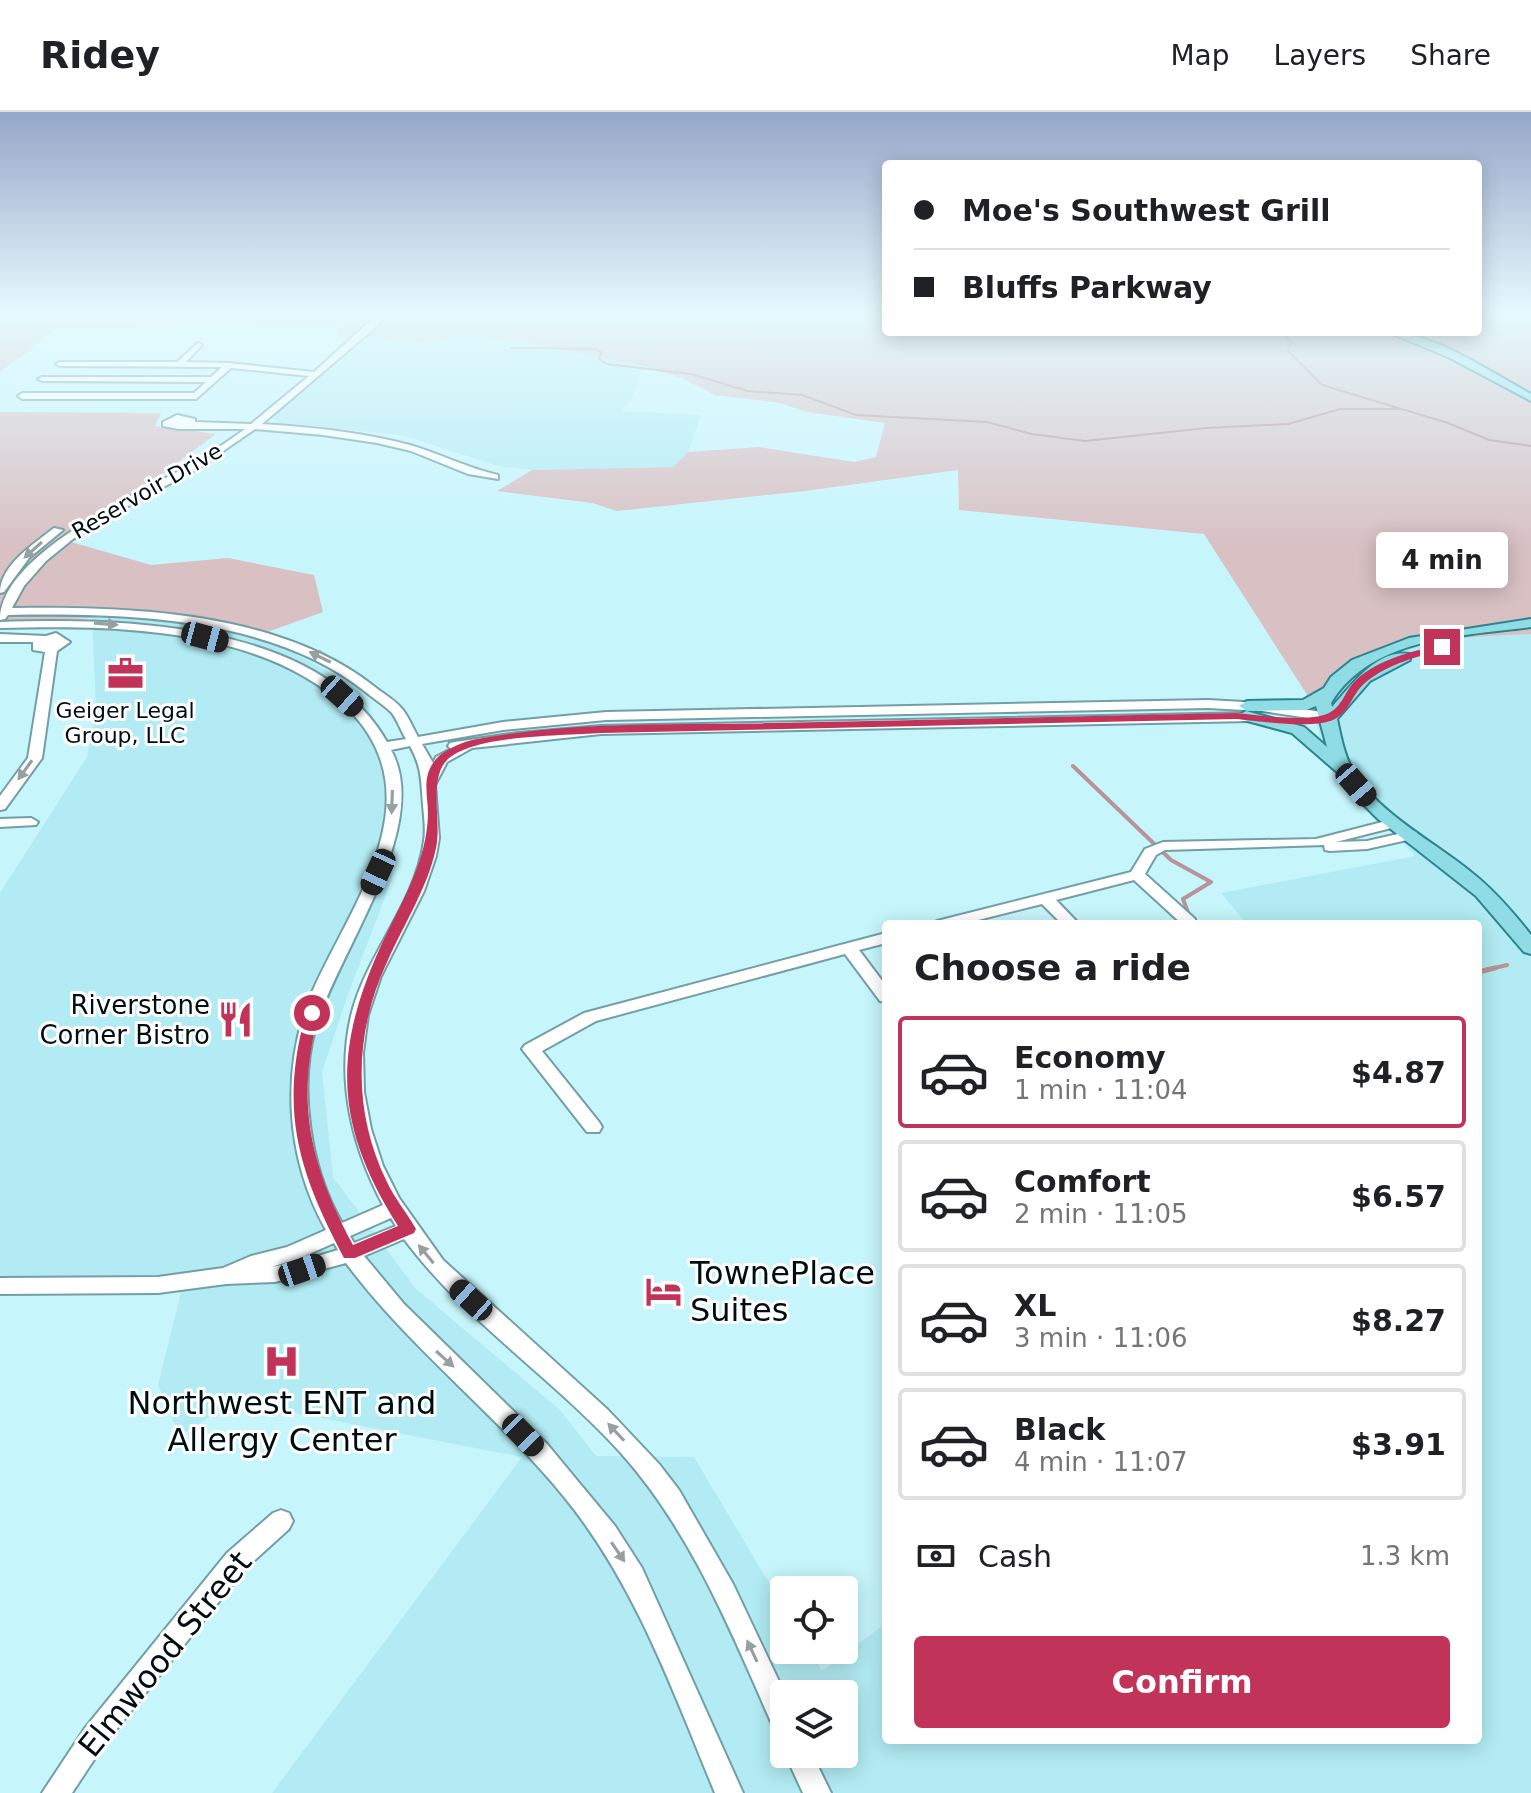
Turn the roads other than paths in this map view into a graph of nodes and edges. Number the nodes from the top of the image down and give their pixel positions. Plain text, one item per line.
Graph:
1 (199, 392) edge
2 (279, 392) edge
3 (292, 392) edge
4 (22, 396) dead end
5 (196, 396) junction
6 (263, 417) junction
7 (187, 418) junction
8 (173, 419) dead end
9 (210, 425) junction
10 (245, 426) junction
11 (276, 426) junction
12 (226, 435) junction
13 (18, 587) junction
14 (0, 589) edge
15 (91, 610) junction
16 (1, 617) edge
17 (1531, 623) edge
18 (1531, 632) edge
19 (1487, 634) junction
20 (0, 638) edge
21 (1327, 692) junction
22 (1246, 711) junction
23 (400, 716) junction
24 (1329, 717) junction
25 (489, 728) junction
26 (475, 742) junction
27 (419, 746) junction
28 (385, 752) junction
29 (1345, 773) junction
30 (430, 783) junction
31 (0, 806) edge
32 (31, 822) dead end
33 (0, 823) edge
34 (1394, 823) junction
35 (1411, 835) junction
36 (1316, 843) junction
37 (1137, 875) junction
38 (1045, 898) junction
39 (962, 920) edge
40 (1067, 920) edge
41 (1187, 920) edge
42 (882, 939) edge
43 (849, 948) junction
44 (1531, 948) edge
45 (882, 992) edge
46 (593, 1127) dead end
47 (394, 1208) junction
48 (408, 1229) junction
49 (339, 1233) junction
50 (350, 1253) junction
51 (226, 1276) junction
52 (0, 1286) edge
53 (281, 1521) dead end
54 (770, 1691) edge
55 (805, 1768) edge
56 (56, 1793) edge
57 (729, 1793) edge
58 (817, 1793) edge

1 - 5 street
2 - 10 street, Reservoir Drive
3 - 6 street, Reservoir Drive
4 - 5 street
5 - 7 street
6 - 10 street, Reservoir Drive
6 - 11 street
7 - 8 street
7 - 9 street
7 - 10 street
9 - 10 street
9 - 12 street
10 - 11 street
10 - 11 street
10 - 12 street, Reservoir Drive
10 - 13 street, Reservoir Drive
12 -> 14 street, Reservoir Drive
13 - 15 street
13 - 16 street, Reservoir Drive
15 - 16 street
23 -> 15 street
16 -> 28 street
17 - 19 main road
18 - 19 main road
19 - 21 main road
19 - 24 main road
20 -> 31 street
21 - 22 main road
21 - 24 main road
22 - 24 street
22 - 25 street
22 - 26 street
22 - 29 main road
23 - 25 street
23 - 27 street
24 - 29 main road
25 - 27 street
26 - 27 street
26 - 30 street
27 - 28 street
27 - 30 street
28 -> 49 street
29 - 34 main road
30 - 47 street
32 - 33 street
34 - 35 main road
34 - 36 street
35 - 36 street
35 - 44 main road
36 - 37 street
37 - 38 street
37 - 41 street
38 - 39 street
38 - 40 street
42 - 43 street
43 - 45 street
43 - 46 street
47 - 48 street
47 - 49 street
48 - 50 street
54 -> 48 street
49 - 50 street
49 - 51 street
50 - 51 street
50 -> 57 street
51 - 52 street
53 - 56 street, Elmwood Street
55 - 58 street

